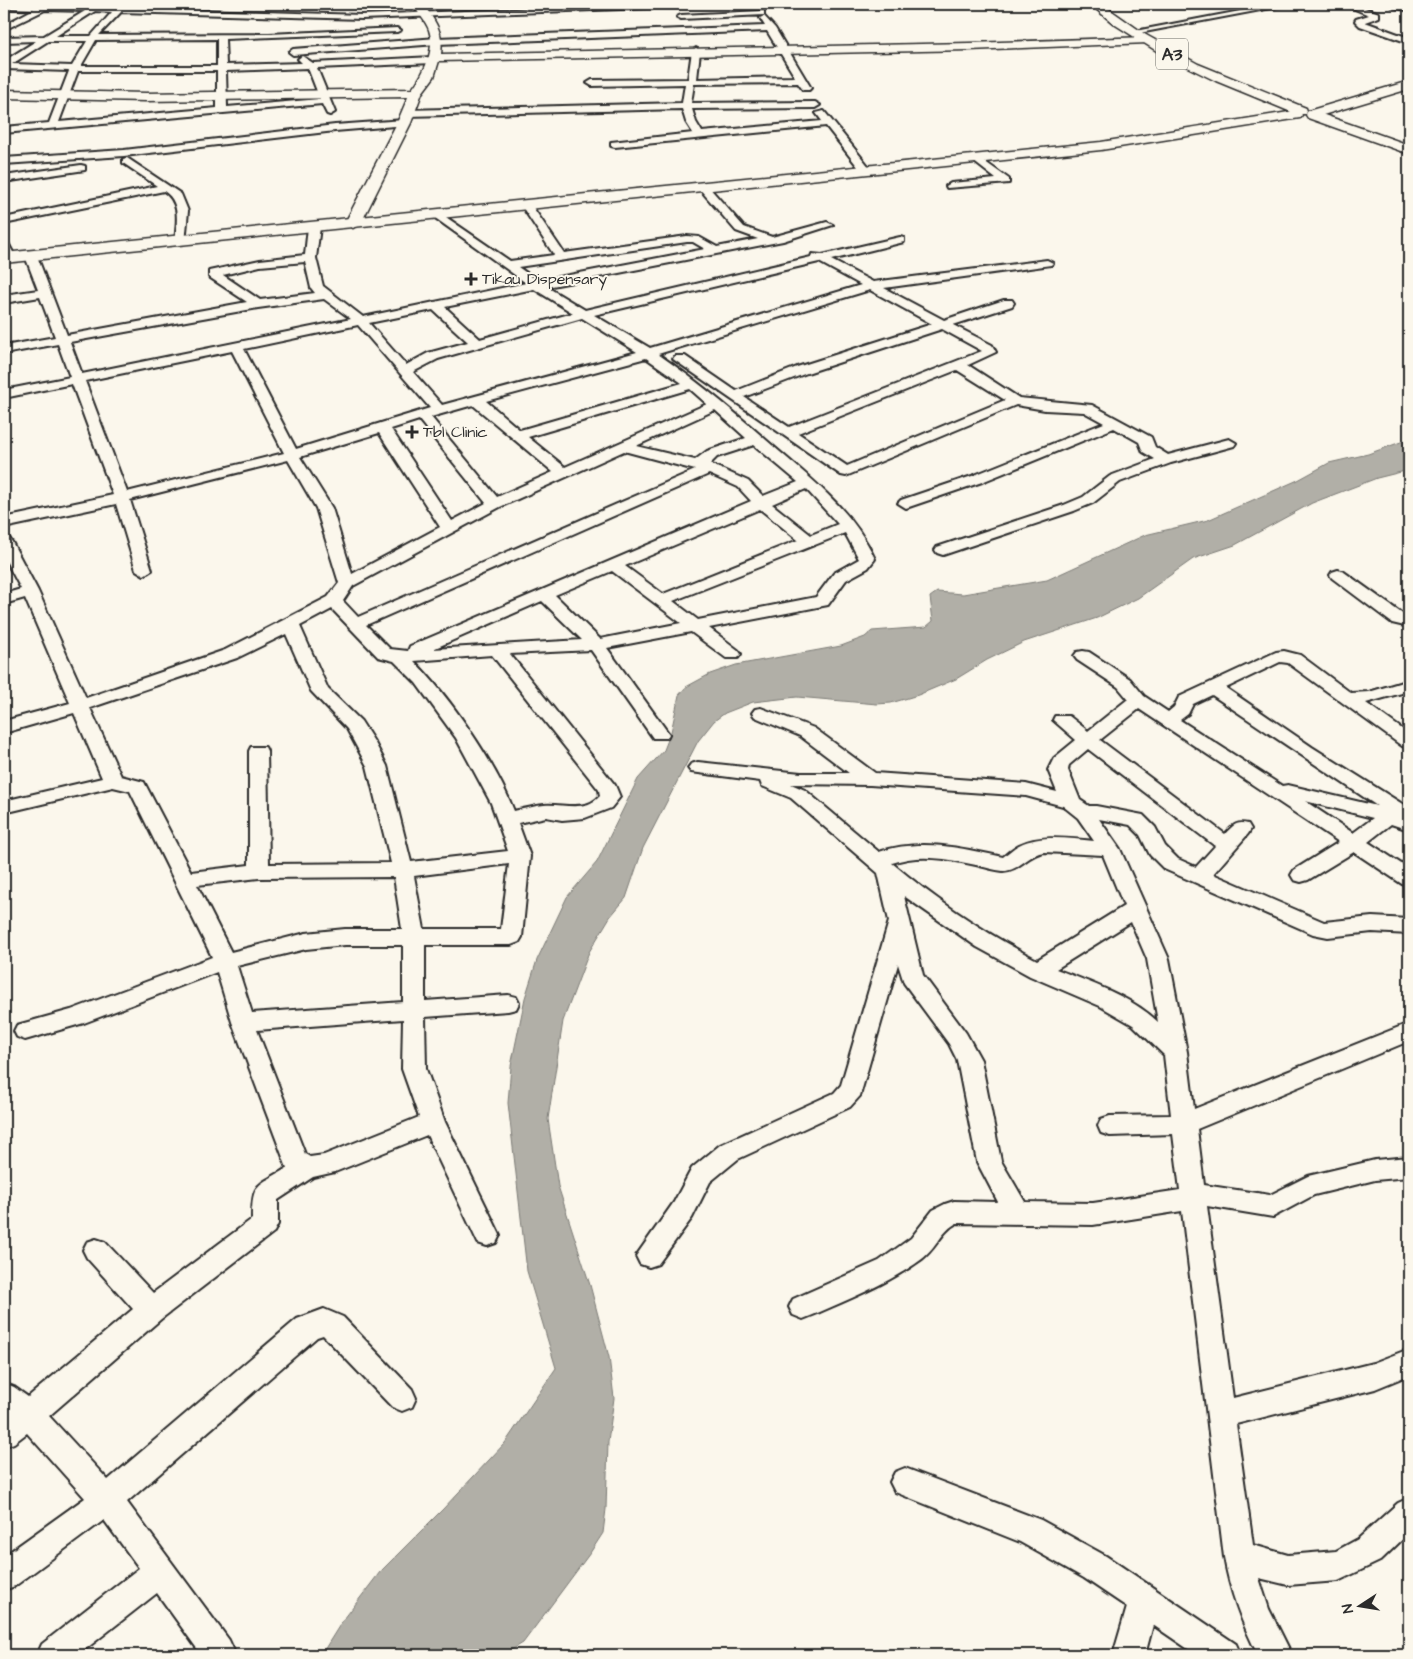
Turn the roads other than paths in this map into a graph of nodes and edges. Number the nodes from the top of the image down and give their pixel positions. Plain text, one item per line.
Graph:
1 (210, 4) edge
2 (418, 4) edge
3 (481, 4) edge
4 (700, 4) edge
5 (756, 4) edge
6 (1094, 4) edge
7 (1289, 4) edge
8 (1347, 4) edge
9 (1394, 4) edge
10 (46, 5) edge
11 (4, 6) edge
12 (98, 6) edge
13 (617, 8) edge
14 (1409, 9) edge
15 (118, 10) junction
16 (210, 13) junction
17 (761, 13) junction
18 (239, 14) junction
19 (475, 14) junction
20 (675, 18) dead end
21 (251, 23) dead end
22 (28, 26) dead end
23 (47, 26) dead end
24 (66, 26) junction
25 (91, 26) junction
26 (5, 27) edge
27 (119, 27) dead end
28 (185, 27) dead end
29 (771, 28) junction
30 (433, 29) junction
31 (405, 30) dead end
32 (632, 30) junction
33 (1134, 32) junction
34 (221, 36) junction
35 (269, 36) junction
36 (4, 39) edge
37 (45, 39) junction
38 (92, 39) junction
39 (1148, 40) junction
40 (1409, 41) edge
41 (696, 51) junction
42 (783, 51) junction
43 (293, 52) junction
44 (636, 52) junction
45 (433, 59) junction
46 (311, 65) junction
47 (4, 66) edge
48 (223, 68) junction
49 (75, 70) junction
50 (801, 80) junction
51 (690, 82) junction
52 (592, 83) dead end
53 (1409, 85) edge
54 (4, 94) edge
55 (416, 94) junction
56 (62, 96) junction
57 (223, 96) junction
58 (325, 98) junction
59 (815, 105) junction
60 (685, 106) junction
61 (222, 110) junction
62 (1303, 113) junction
63 (405, 118) junction
64 (829, 124) junction
65 (53, 126) junction
66 (335, 128) junction
67 (4, 130) edge
68 (700, 136) junction
69 (615, 144) dead end
70 (1409, 150) edge
71 (124, 153) junction
72 (977, 159) junction
73 (4, 161) edge
74 (866, 170) junction
75 (4, 179) edge
76 (951, 186) dead end
77 (166, 187) junction
78 (703, 187) junction
79 (526, 205) junction
80 (436, 215) junction
81 (4, 221) edge
82 (353, 224) junction
83 (827, 225) dead end
84 (314, 227) junction
85 (783, 238) junction
86 (181, 240) junction
87 (770, 240) junction
88 (900, 240) dead end
89 (714, 250) junction
90 (6, 254) edge
91 (31, 256) junction
92 (561, 257) junction
93 (310, 258) junction
94 (820, 258) junction
95 (1047, 263) dead end
96 (508, 265) junction
97 (536, 285) junction
98 (871, 286) junction
99 (46, 292) junction
100 (325, 294) junction
101 (4, 299) edge
102 (1008, 303) dead end
103 (258, 304) junction
104 (435, 306) junction
105 (584, 314) junction
106 (362, 321) junction
107 (940, 323) junction
108 (63, 340) junction
109 (478, 344) junction
110 (236, 346) junction
111 (664, 348) junction
112 (4, 350) edge
113 (648, 353) junction
114 (959, 365) junction
115 (406, 370) junction
116 (77, 378) junction
117 (692, 384) junction
118 (4, 394) edge
119 (734, 396) junction
120 (476, 400) junction
121 (1015, 401) junction
122 (715, 405) junction
123 (439, 410) junction
124 (424, 416) junction
125 (1115, 423) junction
126 (383, 428) junction
127 (788, 432) junction
128 (518, 435) junction
129 (757, 439) junction
130 (1229, 443) dead end
131 (624, 447) junction
132 (292, 455) junction
133 (1166, 460) junction
134 (702, 466) junction
135 (564, 474) junction
136 (808, 483) junction
137 (122, 498) junction
138 (762, 502) junction
139 (906, 503) dead end
140 (495, 504) junction
141 (4, 523) edge
142 (848, 526) junction
143 (449, 528) junction
144 (4, 542) edge
145 (809, 542) junction
146 (942, 550) dead end
147 (613, 564) junction
148 (10, 567) edge
149 (144, 570) dead end
150 (1338, 575) dead end
151 (347, 583) junction
152 (30, 591) junction
153 (544, 594) junction
154 (4, 599) edge
155 (662, 600) junction
156 (334, 601) junction
157 (1409, 622) edge
158 (290, 624) junction
159 (354, 624) junction
160 (696, 624) junction
161 (596, 645) junction
162 (497, 649) junction
163 (732, 654) dead end
164 (1083, 656) dead end
165 (400, 657) junction
166 (1409, 685) edge
167 (1212, 687) junction
168 (1344, 697) junction
169 (1138, 700) junction
170 (80, 706) junction
171 (760, 713) dead end
172 (1168, 719) junction
173 (1062, 720) dead end
174 (4, 727) edge
175 (660, 734) dead end
176 (1089, 741) junction
177 (1409, 742) edge
178 (258, 751) dead end
179 (698, 768) dead end
180 (740, 774) junction
181 (870, 779) junction
182 (112, 781) junction
183 (1269, 785) junction
184 (4, 807) edge
185 (1079, 808) junction
186 (1401, 813) edge
187 (507, 819) junction
188 (1241, 829) dead end
189 (1355, 842) junction
190 (1226, 846) junction
191 (1110, 849) junction
192 (520, 856) junction
193 (882, 866) junction
194 (403, 870) junction
195 (259, 871) junction
196 (1201, 875) junction
197 (1301, 875) dead end
198 (1409, 879) edge
199 (184, 880) junction
200 (1137, 908) junction
201 (900, 919) junction
202 (1409, 926) edge
203 (414, 936) junction
204 (225, 961) junction
205 (1038, 970) junction
206 (508, 1004) dead end
207 (414, 1010) junction
208 (243, 1022) junction
209 (25, 1030) dead end
210 (1409, 1032) edge
211 (1175, 1052) junction
212 (433, 1122) junction
213 (1183, 1124) junction
214 (1110, 1126) dead end
215 (1409, 1167) edge
216 (307, 1168) junction
217 (1193, 1199) junction
218 (1018, 1213) junction
219 (487, 1235) dead end
220 (96, 1250) dead end
221 (649, 1256) dead end
222 (803, 1307) dead end
223 (150, 1310) junction
224 (1409, 1362) edge
225 (4, 1396) edge
226 (402, 1398) dead end
227 (29, 1414) junction
228 (1220, 1414) junction
229 (4, 1433) edge
230 (905, 1482) dead end
231 (106, 1500) junction
232 (1409, 1513) edge
233 (1239, 1557) junction
234 (159, 1572) junction
235 (4, 1575) edge
236 (1145, 1599) junction
237 (53, 1655) edge
238 (212, 1655) edge
239 (1129, 1655) edge
240 (1225, 1655) edge
241 (1276, 1655) edge

1 - 16 street
2 - 30 main road
3 - 19 street
4 - 13 street
5 - 17 street
6 - 33 main road, A3
7 - 33 street
8 - 40 street
9 - 14 street
10 - 11 street
10 - 12 street
10 - 26 street
12 - 15 street
12 - 24 street
13 - 19 street
15 - 16 street
15 - 25 street
16 - 18 street
17 - 20 street
17 - 29 street
18 - 21 street
18 - 30 street
19 - 30 street
22 - 26 street
23 - 24 street
24 - 25 street
24 - 37 street
25 - 27 street
25 - 38 street
28 - 35 street
29 - 32 street
29 - 42 street
30 - 32 street
30 - 43 street
30 - 45 main road
31 - 35 street
32 - 44 street
33 - 39 main road, A3
34 - 35 street
34 - 38 street
34 - 48 street
35 - 43 street
36 - 37 street
37 - 38 street
37 - 47 street
38 - 49 street
39 - 42 main road
39 - 62 main road, A3
41 - 42 main road
41 - 44 main road
41 - 51 street
42 - 50 street
43 - 46 street
44 - 45 main road
45 - 46 street
45 - 55 main road
46 - 48 street
46 - 58 street
47 - 49 street
48 - 49 street
48 - 57 street
49 - 56 street
50 - 51 street
50 - 59 street
51 - 52 street
51 - 60 street
53 - 62 main road
54 - 56 main road
55 - 58 main road
55 - 63 main road
56 - 57 main road
56 - 65 street
57 - 58 main road
57 - 61 street
58 - 61 street
58 - 66 street
59 - 60 street
59 - 64 street
60 - 63 street
60 - 68 street
61 - 65 street
62 - 70 main road, A3
62 - 72 main road
63 - 66 street
63 - 82 main road
64 - 68 street
64 - 74 street
65 - 67 street
66 - 71 street
68 - 69 street
71 - 73 street
71 - 75 street
71 - 77 street
72 - 74 main road
72 - 76 street
74 - 78 main road
77 - 81 street
77 - 86 street
78 - 79 main road
78 - 87 street
79 - 80 main road
79 - 92 street
80 - 82 main road
80 - 96 street
82 - 84 main road
83 - 85 street
84 - 86 main road
84 - 93 street
85 - 87 street
85 - 94 street
86 - 91 main road
87 - 89 street
88 - 94 street
89 - 92 street
89 - 97 street
90 - 91 main road
91 - 99 street
92 - 96 street
93 - 100 street
93 - 103 street
94 - 98 street
94 - 105 street
95 - 98 street
96 - 97 street
97 - 104 street
97 - 105 street
98 - 107 street
98 - 111 street
99 - 101 street
99 - 108 street
100 - 103 street
100 - 106 street
102 - 107 street
103 - 108 street
104 - 106 street
104 - 109 street
105 - 109 street
105 - 113 street
106 - 110 street
106 - 115 street
107 - 114 street
107 - 119 street
108 - 112 street
108 - 116 street
109 - 115 street
110 - 116 street
110 - 132 street
111 - 113 street
111 - 119 street
113 - 117 street
113 - 120 street
114 - 121 street
114 - 127 street
115 - 123 street
116 - 118 street
116 - 137 street
117 - 122 street
117 - 128 street
119 - 127 street
120 - 123 street
120 - 128 street
121 - 125 street
121 - 127 street
122 - 129 street
122 - 131 street
123 - 124 street
124 - 126 street
124 - 140 street
125 - 133 street
125 - 139 street
126 - 132 street
126 - 143 street
128 - 135 street
129 - 134 street
129 - 136 street
130 - 133 street
131 - 134 street
131 - 135 street
132 - 137 street
132 - 151 street
133 - 146 street
134 - 138 street
134 - 159 street
135 - 140 street
136 - 138 street
136 - 142 street
137 - 141 street
137 - 149 street
138 - 145 street
138 - 147 street
140 - 143 street
142 - 145 street
142 - 160 street
143 - 151 street
144 - 148 street
145 - 155 street
147 - 153 street
147 - 155 street
148 - 152 street
150 - 157 street
151 - 156 street
152 - 154 street
152 - 170 street
153 - 161 street
153 - 165 street
155 - 160 street
156 - 158 street
156 - 159 street
158 - 170 street
158 - 194 street
159 - 165 street
160 - 161 street
160 - 163 street
161 - 162 street
161 - 175 street
162 - 165 street
162 - 187 street
164 - 169 street
165 - 187 street
166 - 168 street
167 - 168 street
167 - 172 street
167 - 186 street
168 - 177 street
169 - 172 street
169 - 176 street
170 - 174 street
170 - 182 street
171 - 181 street
172 - 183 street
173 - 176 street
176 - 185 street
176 - 190 street
178 - 195 street
179 - 180 street
180 - 181 street
180 - 193 street
181 - 185 street
182 - 184 street
182 - 199 street
183 - 186 street
183 - 189 street
185 - 191 street
185 - 196 street
186 - 189 street
187 - 192 street
188 - 190 street
189 - 197 street
189 - 198 street
190 - 196 street
191 - 193 street
191 - 200 street
192 - 194 street
192 - 203 street
193 - 201 street
193 - 205 street
194 - 195 street
194 - 203 street
195 - 199 street
196 - 202 street
199 - 204 street
200 - 205 street
200 - 211 street
201 - 218 street
201 - 221 street
203 - 204 street
203 - 207 street
204 - 208 street
204 - 209 street
205 - 211 street
206 - 207 street
207 - 208 street
207 - 212 street
208 - 216 street
210 - 213 street
211 - 213 street
212 - 216 street
212 - 219 street
213 - 214 street
213 - 217 street
215 - 217 street
216 - 223 street
217 - 218 street
217 - 228 street
218 - 222 street
220 - 223 street
223 - 227 street
224 - 228 street
225 - 227 street
226 - 231 street
227 - 229 street
227 - 231 street
228 - 233 street
230 - 236 street
231 - 234 street
231 - 235 street
232 - 233 street
233 - 241 street
234 - 237 street
234 - 238 street
236 - 239 street
236 - 240 street

